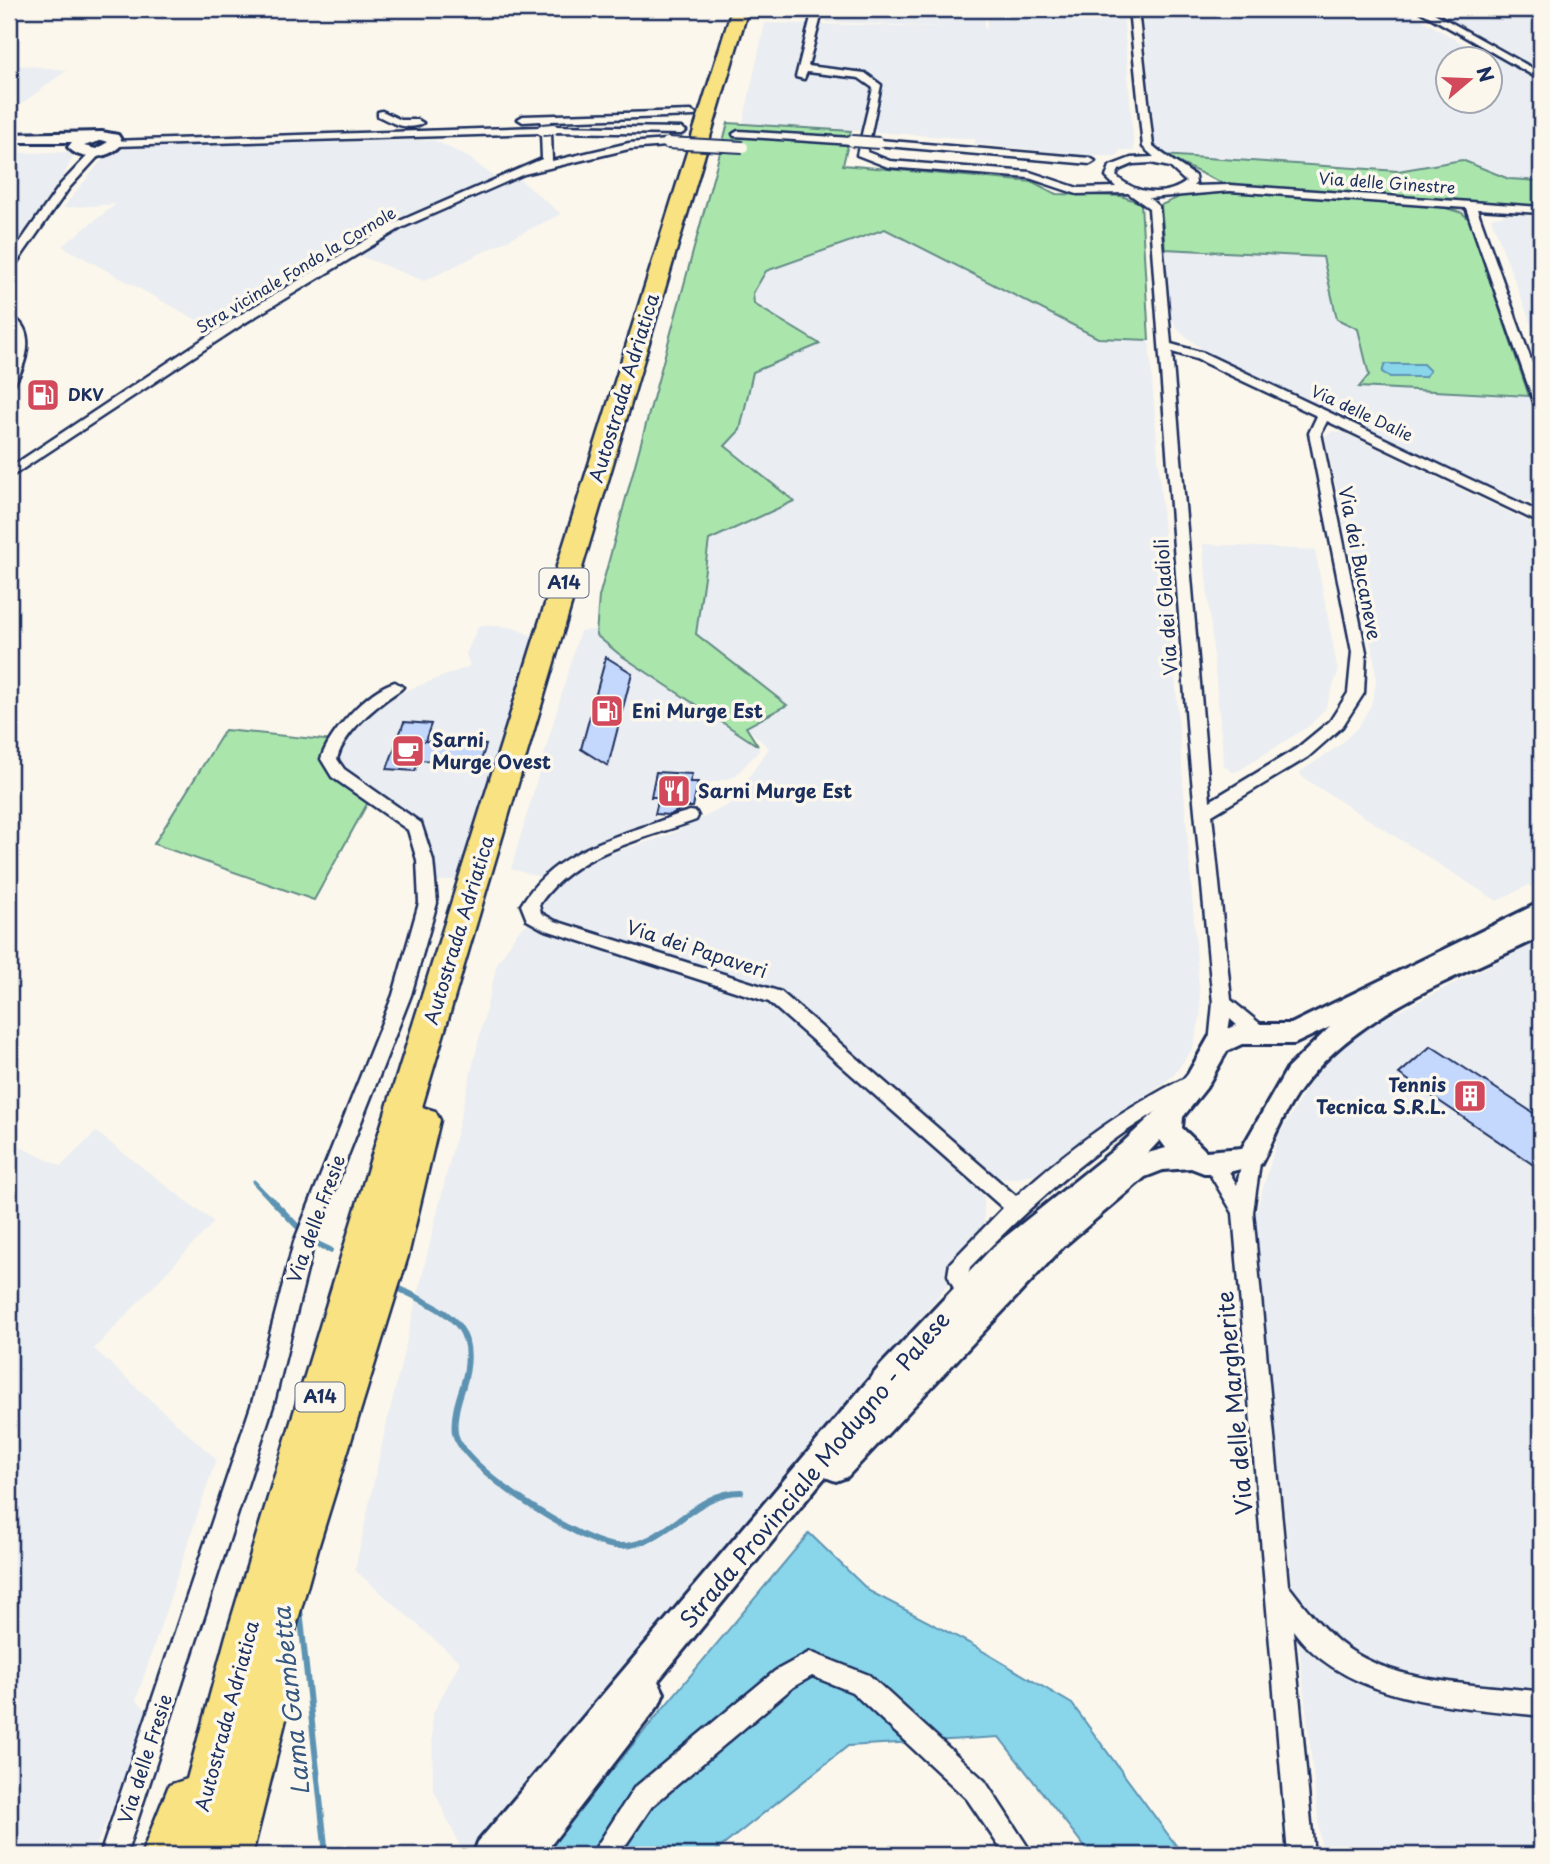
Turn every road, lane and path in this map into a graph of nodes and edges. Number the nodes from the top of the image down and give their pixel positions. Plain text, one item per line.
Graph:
1 (740, 9) edge
2 (751, 9) edge
3 (818, 9) edge
4 (1134, 9) edge
5 (1421, 9) edge
6 (1541, 77) edge
7 (382, 114) dead end
8 (691, 114) dead end
9 (547, 126) junction
10 (681, 131) dead end
11 (737, 134) dead end
12 (89, 138) junction
13 (9, 141) edge
14 (116, 143) junction
15 (743, 147) dead end
16 (1148, 147) junction
17 (78, 149) junction
18 (97, 152) junction
19 (1090, 161) dead end
20 (1136, 161) junction
21 (1165, 162) junction
22 (520, 172) junction
23 (1188, 172) junction
24 (1111, 177) junction
25 (65, 186) junction
26 (1230, 187) junction
27 (1094, 190) junction
28 (1132, 191) junction
29 (1176, 191) junction
30 (1363, 196) junction
31 (1541, 203) edge
32 (1471, 205) junction
33 (1154, 207) junction
34 (1541, 210) edge
35 (9, 266) edge
36 (9, 319) edge
37 (1165, 346) junction
38 (9, 383) edge
39 (1541, 405) edge
40 (1324, 414) junction
41 (9, 474) edge
42 (1541, 518) edge
43 (395, 687) dead end
44 (1203, 813) junction
45 (690, 816) dead end
46 (1541, 910) edge
47 (1541, 927) edge
48 (1222, 1003) junction
49 (1262, 1036) junction
50 (1218, 1044) junction
51 (1296, 1076) junction
52 (1197, 1081) junction
53 (1170, 1114) junction
54 (1251, 1156) junction
55 (1203, 1161) junction
56 (1016, 1207) junction
57 (1243, 1212) junction
58 (966, 1294) junction
59 (292, 1573) junction
60 (1278, 1590) junction
61 (248, 1636) junction
62 (1541, 1704) edge
63 (113, 1855) edge
64 (164, 1855) edge
65 (189, 1855) edge
66 (211, 1855) edge
67 (229, 1855) edge
68 (491, 1855) edge
69 (520, 1855) edge
70 (604, 1855) edge
71 (1020, 1855) edge
72 (1301, 1855) edge

1 - 61 highway, Autostrada Adriatica / A14
2 - 59 highway, Autostrada Adriatica / A14
3 - 27 street
4 - 16 street
5 - 6 street
7 - 9 street
8 - 9 street
9 - 10 street
9 - 14 street
9 - 22 street
11 - 19 street, bridge
12 - 13 main road
12 - 14 main road
12 - 17 main road
13 - 17 main road
14 - 18 main road
15 - 22 street, Stra vicinale Fondo la Cornole, bridge
16 - 20 street
16 - 21 street
17 - 18 main road
17 - 25 street
18 - 25 street
20 - 21 street
20 - 24 street
21 - 23 street
22 - 41 street, Stra vicinale Fondo la Cornole
23 - 26 street, Via delle Ginestre
23 - 29 street
24 - 27 street
24 - 28 street
25 - 35 street
26 - 29 street, Via delle Ginestre
26 - 30 street, Via delle Ginestre
27 - 28 street
28 - 29 street
28 - 33 street
29 - 33 street
30 - 31 street
30 - 32 street, Via delle Ginestre
32 - 34 street, Via delle Ginestre
32 - 39 street
33 - 37 street, Via dei Gladioli
36 - 38 street
37 - 40 street, Via delle Dalie
37 - 44 street, Via dei Gladioli
40 - 42 street, Via delle Dalie
40 - 44 street, Via dei Bucaneve
43 - 63 street, Via delle Fresie
44 - 48 street, Via dei Gladioli
45 - 56 street, Via dei Papaveri
46 - 49 main road
47 - 51 main road
48 - 49 street
48 - 50 street, Via dei Gladioli
49 - 50 main road
49 - 51 main road
50 - 52 main road, Strada Provinciale Modugno - Palese
51 - 54 main road
52 - 53 main road, Strada Provinciale Modugno - Palese
52 - 56 street
53 - 55 main road
53 - 58 main road, Strada Provinciale Modugno - Palese
54 - 55 main road, Strada Provinciale Modugno - Palese
54 - 57 street
55 - 57 street
55 - 69 main road, Strada Provinciale Modugno - Palese
56 - 58 street
57 - 60 street, Via delle Margherite
58 - 68 main road, Strada Provinciale Modugno - Palese
59 - 66 highway, Autostrada Adriatica / A14
59 - 67 highway, A14
60 - 62 street
60 - 72 street, Via delle Margherite
61 - 64 highway, A14
61 - 65 highway, Autostrada Adriatica / A14
70 - 71 street

